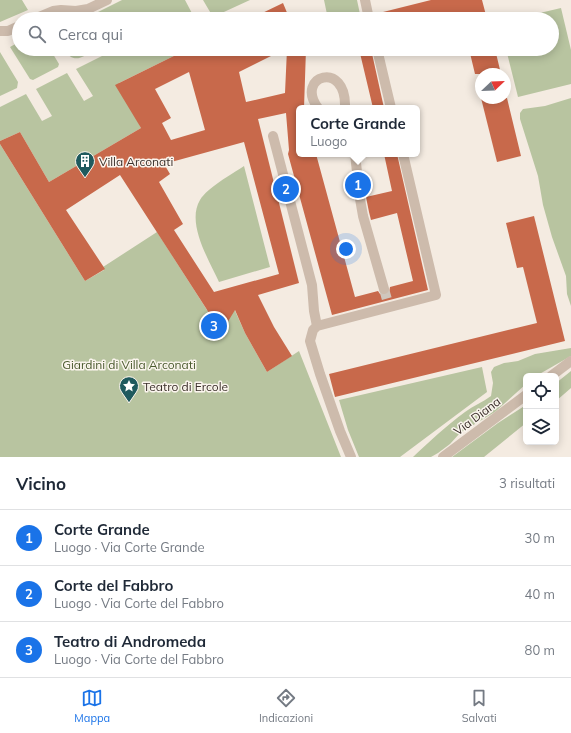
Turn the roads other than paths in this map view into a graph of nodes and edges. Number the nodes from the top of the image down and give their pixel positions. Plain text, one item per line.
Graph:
1 (107, 0) edge
2 (365, 0) edge
3 (51, 12) edge
4 (368, 12) edge
5 (12, 29) edge
6 (0, 31) edge
7 (378, 56) edge
8 (317, 105) edge
9 (345, 105) edge
10 (390, 105) edge
11 (274, 136) dead end
12 (355, 157) edge
13 (404, 157) edge
14 (384, 289) tunnel mouth
15 (317, 326) junction
16 (571, 361) edge
17 (555, 373) edge
18 (523, 397) edge
19 (351, 457) edge
20 (443, 457) edge

1 - 3 street
2 - 4 street
5 - 6 street
7 - 10 street
8 - 9 street
11 - 15 street
12 - 14 street
13 - 15 street
15 - 19 street
16 - 17 street
18 - 20 street, Via Diana

